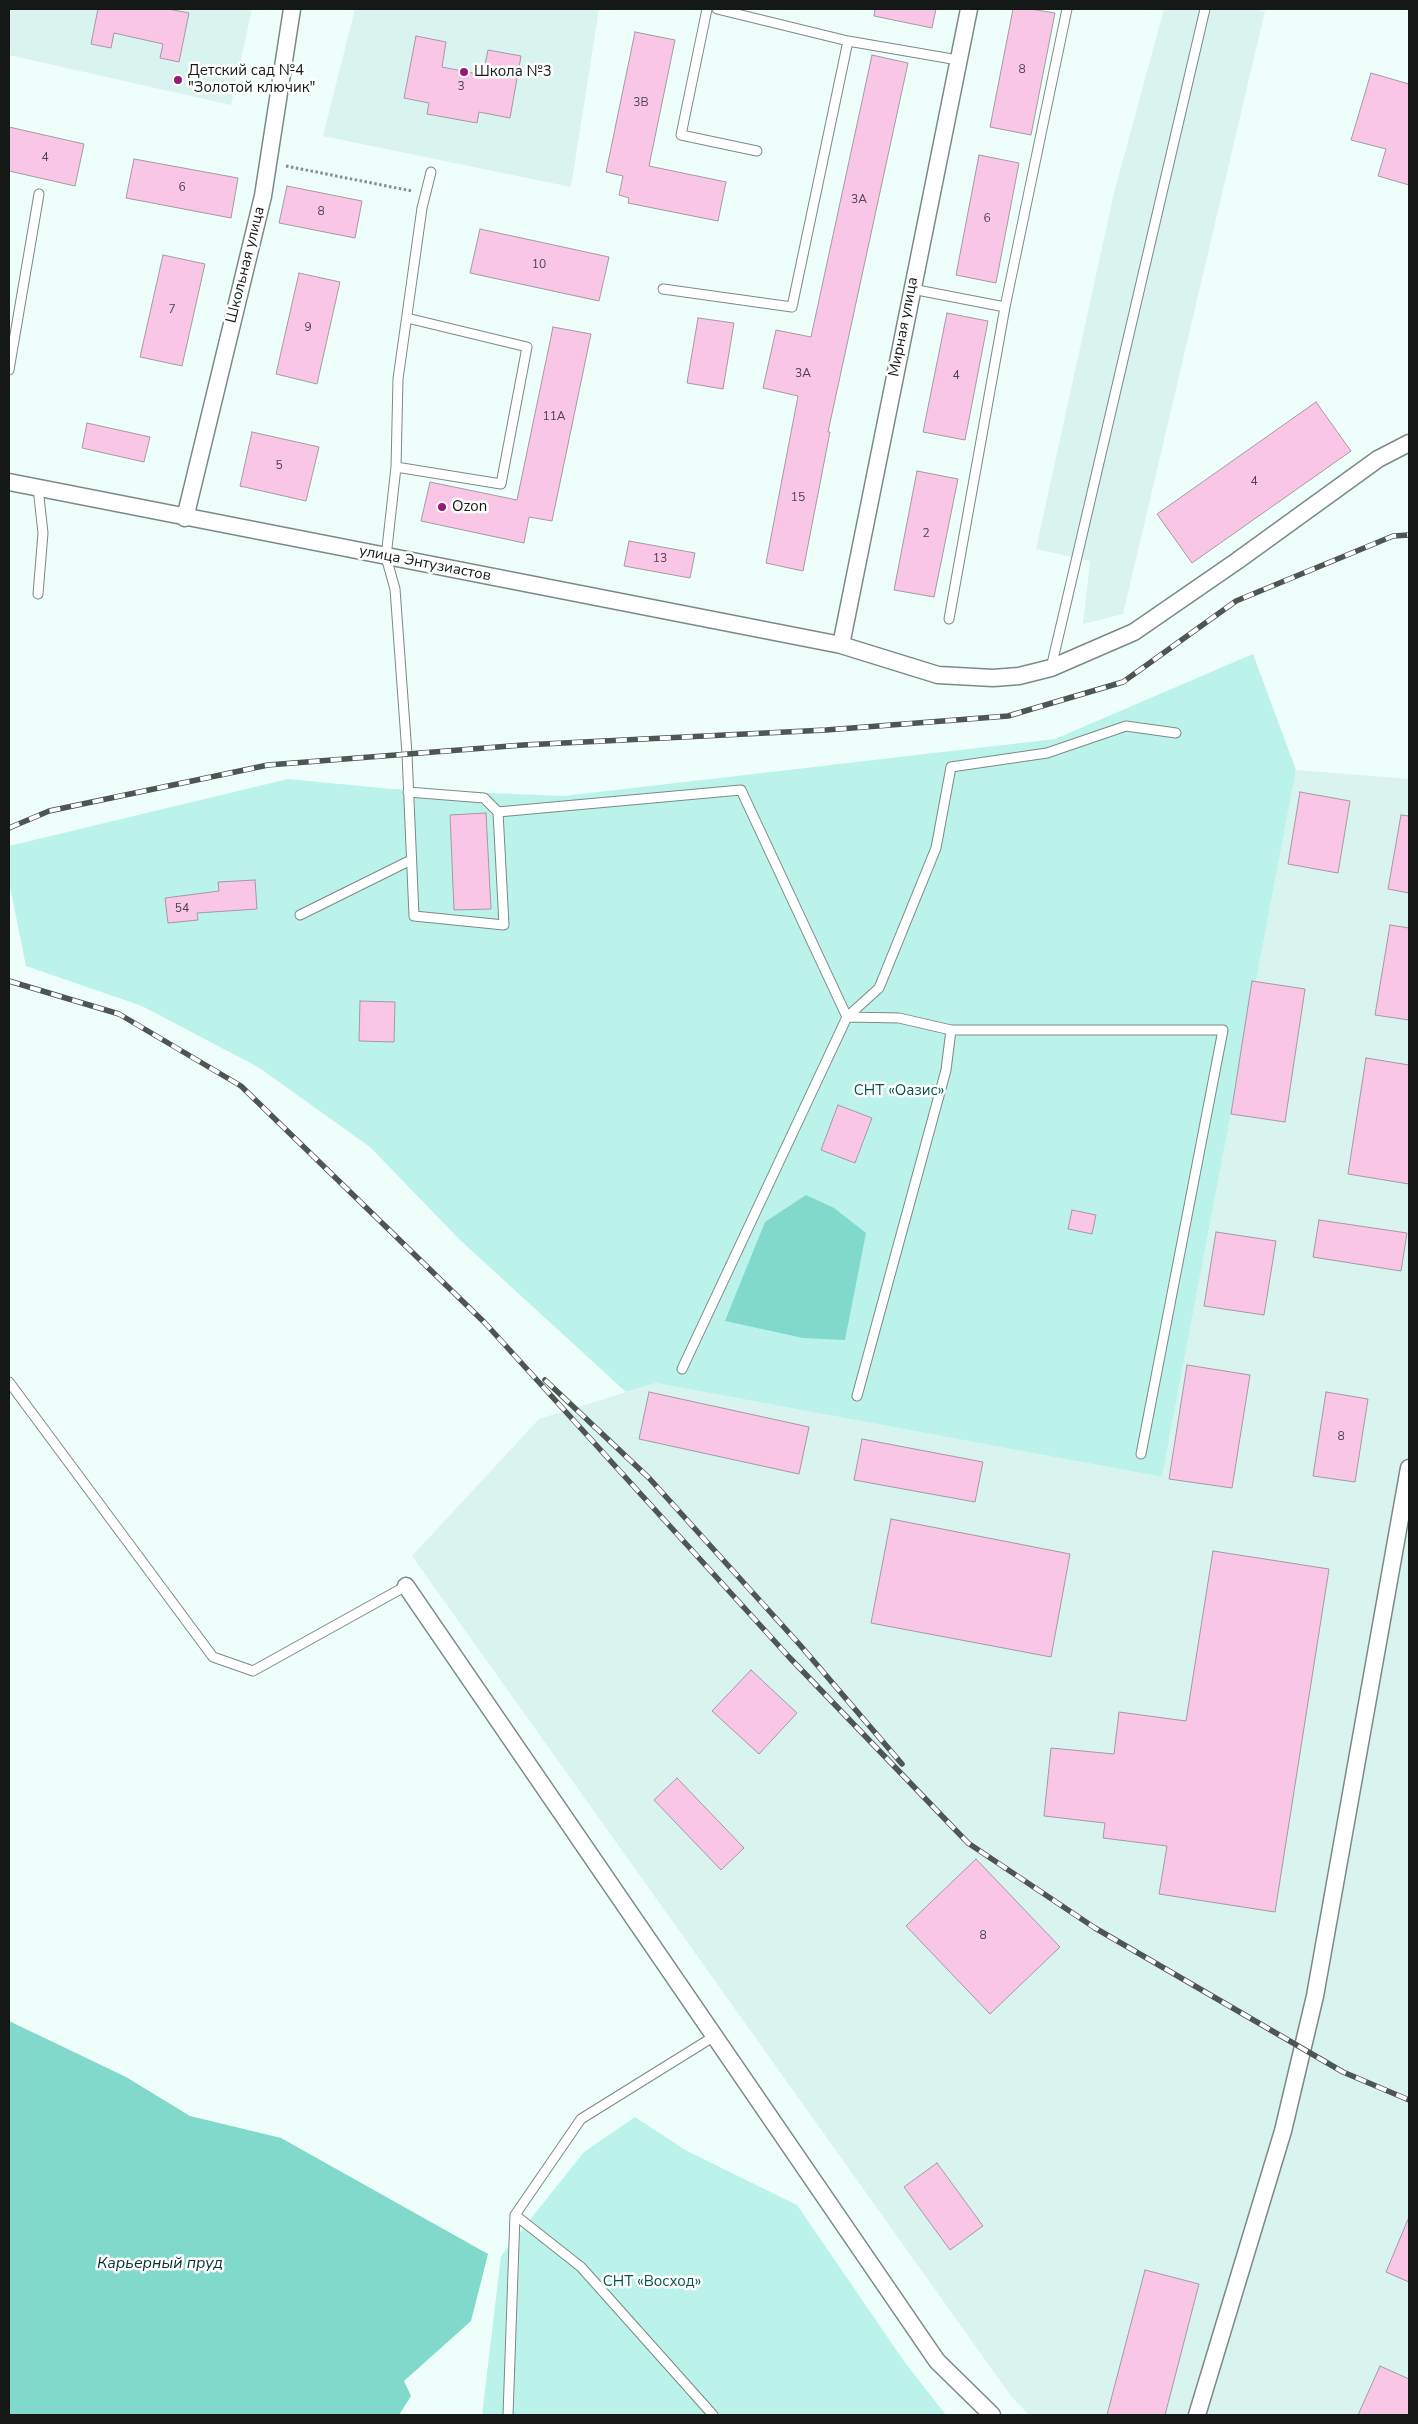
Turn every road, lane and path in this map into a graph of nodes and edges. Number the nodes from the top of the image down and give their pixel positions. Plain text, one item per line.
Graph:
1 (292, 9) edge
2 (708, 9) edge
3 (717, 9) edge
4 (969, 9) edge
5 (1067, 9) edge
6 (1205, 9) edge
7 (848, 41) junction
8 (958, 60) junction
9 (757, 151) dead end
10 (268, 162) junction
11 (431, 172) dead end
12 (39, 194) dead end
13 (425, 194) junction
14 (663, 289) dead end
15 (912, 289) junction
16 (1005, 307) junction
17 (407, 318) junction
18 (9, 370) edge
19 (1409, 443) edge
20 (396, 467) junction
21 (9, 482) edge
22 (38, 488) junction
23 (185, 518) junction
24 (386, 557) junction
25 (38, 594) dead end
26 (949, 619) dead end
27 (840, 645) junction
28 (1051, 668) junction
29 (1176, 733) dead end
30 (408, 792) junction
31 (498, 812) junction
32 (411, 860) junction
33 (300, 915) dead end
34 (847, 1017) junction
35 (951, 1030) junction
36 (682, 1369) dead end
37 (9, 1382) edge
38 (857, 1396) dead end
39 (1141, 1454) dead end
40 (1409, 1468) edge
41 (406, 1586) joint
42 (713, 2037) junction
43 (515, 2215) junction
44 (508, 2415) edge
45 (713, 2415) edge
46 (992, 2415) edge
47 (1197, 2415) edge

1 - 10 street, Школьная улица
2 - 9 lane
3 - 7 lane
4 - 8 street, Мирная улица
5 - 16 lane
6 - 28 lane
7 - 8 lane
7 - 14 lane
8 - 15 street, Мирная улица
10 - 13 path
10 - 23 street, Школьная улица
11 - 13 lane
12 - 18 lane
13 - 17 lane
15 - 16 lane
15 - 27 street, Мирная улица
16 - 26 lane
17 - 20 lane
17 - 20 lane
19 - 28 street, улица Энтузиастов
20 - 24 lane
21 - 22 street, улица Энтузиастов
22 - 23 street, улица Энтузиастов
22 - 25 lane
23 - 24 street, улица Энтузиастов
24 - 27 street, улица Энтузиастов
24 - 30 lane
27 - 28 street, улица Энтузиастов
29 - 34 lane
30 - 31 lane
30 - 32 lane
31 - 32 lane
31 - 34 lane
32 - 33 lane
34 - 35 lane
34 - 36 lane
35 - 38 lane
35 - 39 lane
37 - 41 lane
40 - 47 street
41 - 42 street
42 - 43 lane
42 - 46 street
43 - 44 lane
43 - 45 lane

